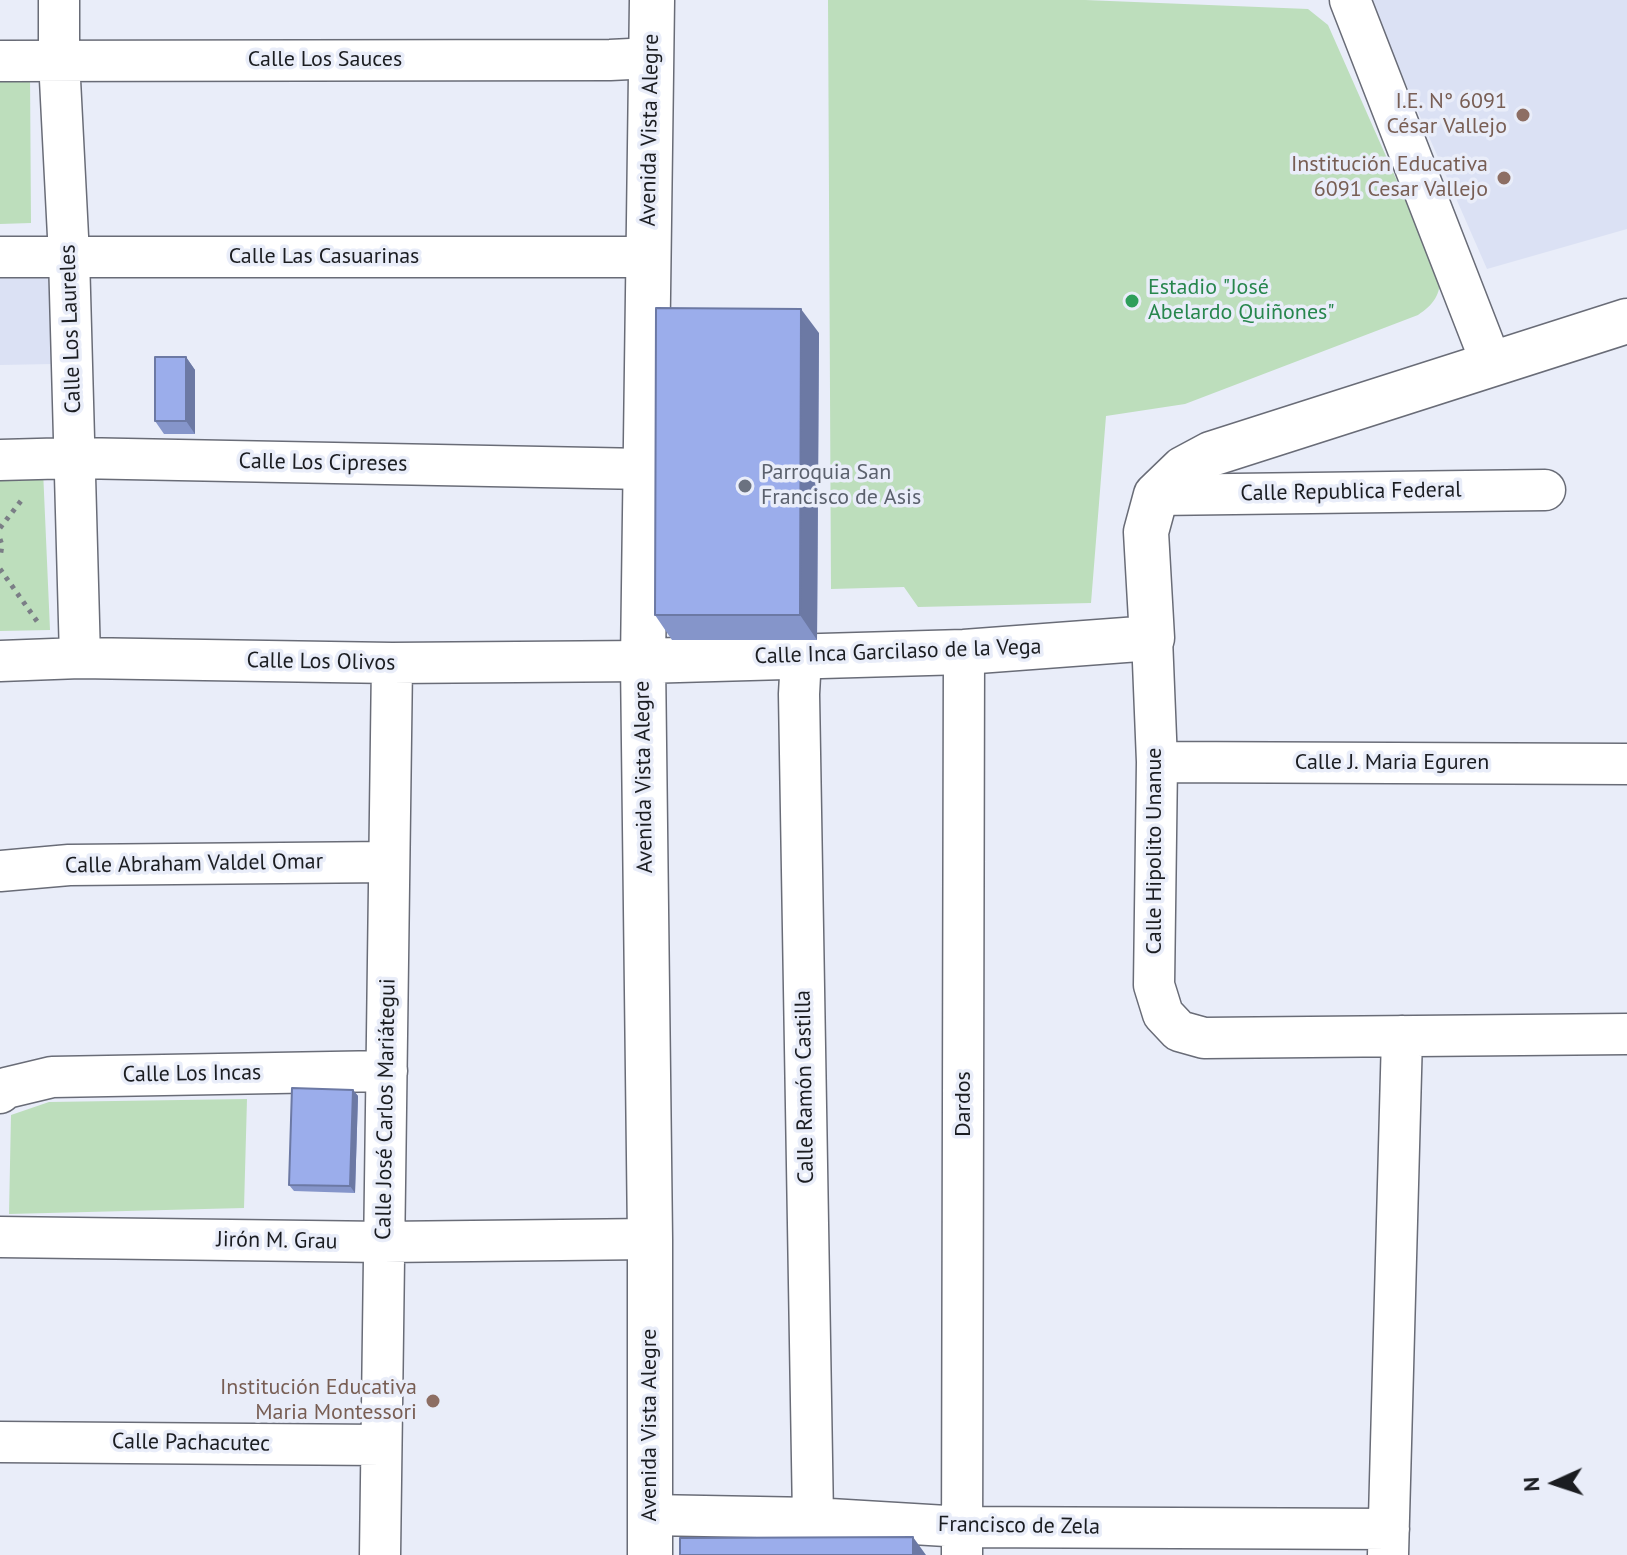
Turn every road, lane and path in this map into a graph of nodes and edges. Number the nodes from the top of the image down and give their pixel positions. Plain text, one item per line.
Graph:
1 (59, 0) edge
2 (652, 0) edge
3 (1350, 0) edge
4 (651, 58) junction
5 (59, 60) junction
6 (0, 61) edge
7 (69, 256) junction
8 (0, 257) edge
9 (647, 257) junction
10 (1627, 321) edge
11 (1492, 365) junction
12 (75, 458) junction
13 (0, 460) edge
14 (645, 469) junction
15 (1545, 490) dead end
16 (1156, 495) junction
17 (0, 539) edge
18 (0, 558) edge
19 (0, 569) edge
20 (1152, 638) junction
21 (964, 652) junction
22 (801, 657) junction
23 (80, 658) junction
24 (0, 661) edge
25 (643, 661) junction
26 (392, 663) junction
27 (1157, 762) junction
28 (1627, 764) edge
29 (389, 862) junction
30 (0, 871) edge
31 (1627, 1034) edge
32 (1402, 1036) junction
33 (387, 1071) junction
34 (0, 1093) edge
35 (0, 1237) edge
36 (650, 1239) junction
37 (384, 1242) junction
38 (0, 1442) edge
39 (381, 1445) junction
40 (813, 1518) junction
41 (650, 1535) edge
42 (963, 1541) edge
43 (1389, 1542) edge
44 (380, 1555) edge

1 - 5 street, Calle Los Laureles
2 - 4 street, Avenida Vista Alegre
3 - 11 street
4 - 5 street, Calle Los Sauces
4 - 9 street, Avenida Vista Alegre
5 - 6 street, Calle Los Sauces
5 - 7 street, Calle Los Laureles
7 - 8 street, Calle Las Casuarinas
7 - 9 street, Calle Las Casuarinas
7 - 12 street, Calle Los Laureles
9 - 14 street, Avenida Vista Alegre
10 - 11 street
11 - 16 street
12 - 13 street, Calle Los Cipreses
12 - 14 street, Calle Los Cipreses
12 - 23 street, Calle Los Laureles
14 - 25 street, Avenida Vista Alegre
15 - 16 street, Calle Republica Federal
16 - 20 street
17 - 18 path
19 - 23 path
20 - 21 street, Calle Inca Garcilaso de la Vega
20 - 27 street, Calle Hipolito Unanue
21 - 22 street, Calle Inca Garcilaso de la Vega
21 - 42 street, Dardos
22 - 25 street, Calle Inca Garcilaso de la Vega
22 - 40 street, Calle Ramón Castilla
23 - 24 street, Calle Los Olivos
23 - 26 street, Calle Los Olivos
25 - 26 street, Calle Los Olivos
25 - 36 street, Avenida Vista Alegre
26 - 29 street, Calle José Carlos Mariátegui
27 - 28 street, Calle J. Maria Eguren
27 - 32 street, Calle Hipolito Unanue
29 - 30 street, Calle Abraham Valdel Omar
29 - 33 street, Calle José Carlos Mariátegui
31 - 32 street
32 - 43 street
33 - 34 street, Calle Los Incas
33 - 37 street, Calle José Carlos Mariátegui
35 - 37 street, Jirón M. Grau
36 - 37 street, Jirón M. Grau
36 - 41 street, Avenida Vista Alegre
37 - 39 street, Calle José Carlos Mariátegui
38 - 39 street, Calle Pachacutec
39 - 44 street, Calle José Carlos Mariátegui
40 - 41 street, Francisco de Zela
40 - 42 street, Francisco de Zela
42 - 43 street, Francisco de Zela

